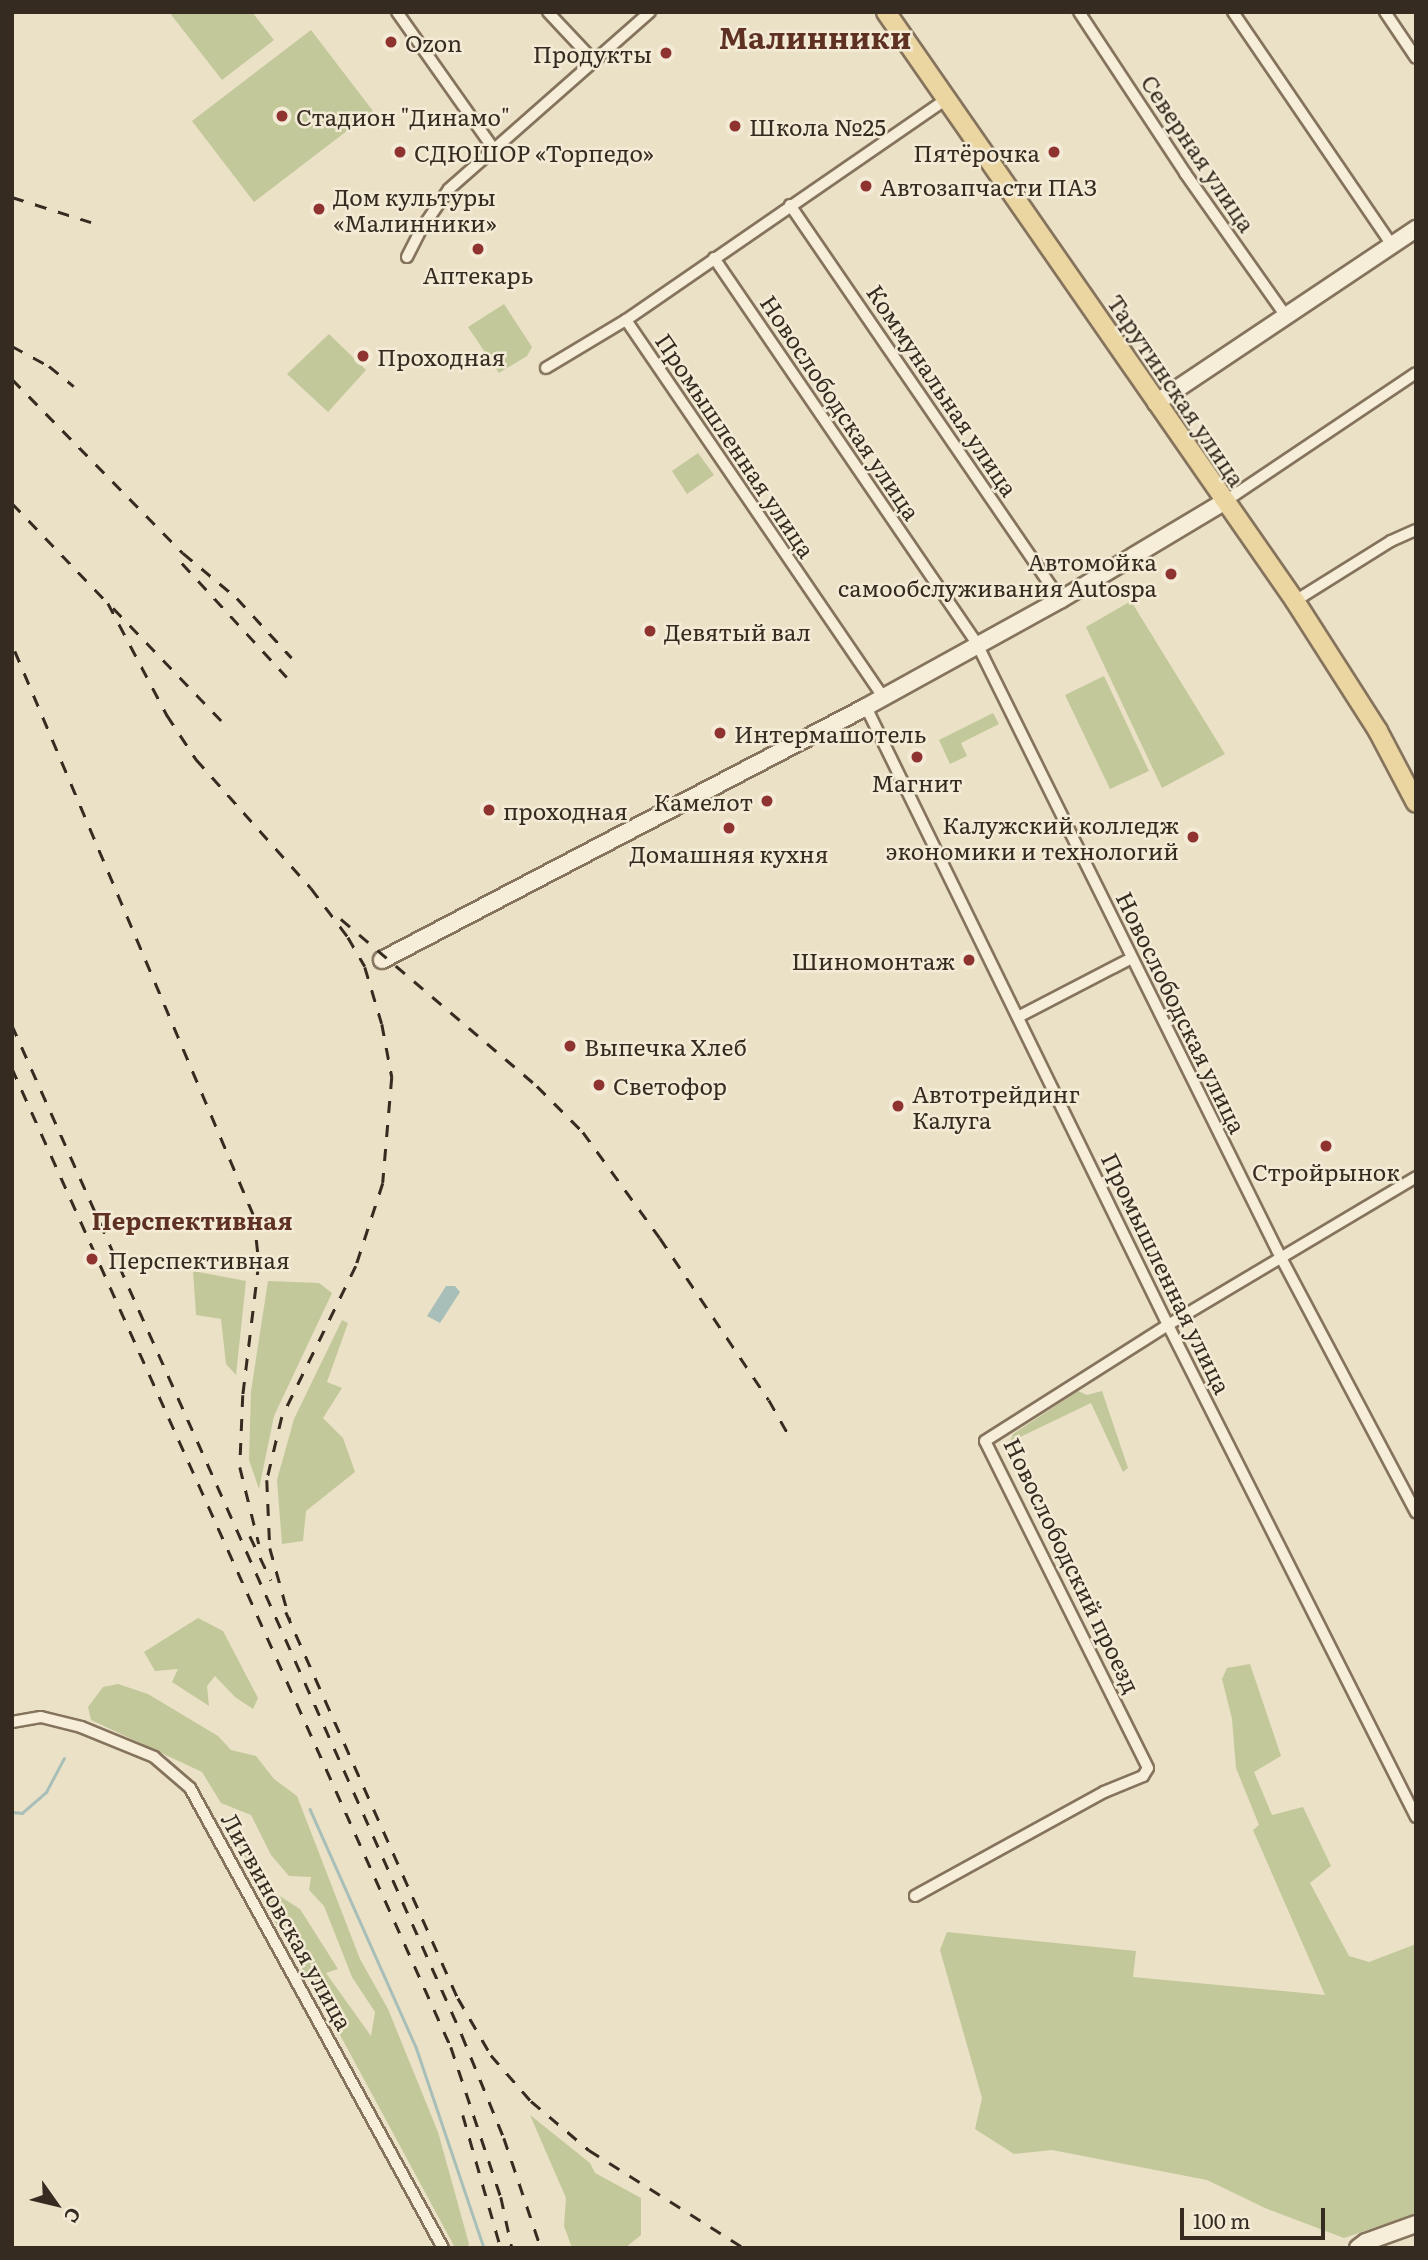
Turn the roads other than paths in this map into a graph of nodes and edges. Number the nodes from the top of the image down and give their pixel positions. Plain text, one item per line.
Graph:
1 (397, 12) edge
2 (548, 12) edge
3 (650, 12) edge
4 (886, 12) edge
5 (1079, 12) edge
6 (1233, 12) edge
7 (1385, 12) edge
8 (1416, 58) edge
9 (594, 61) junction
10 (946, 99) junction
11 (493, 148) junction
12 (790, 205) junction
13 (1416, 229) edge
14 (1392, 245) junction
15 (407, 257) dead end
16 (714, 258) junction
17 (1286, 316) junction
18 (626, 320) junction
19 (546, 368) dead end
20 (1416, 373) edge
21 (1156, 403) junction
22 (1224, 502) junction
23 (1416, 530) edge
24 (1060, 600) junction
25 (1295, 601) junction
26 (977, 644) junction
27 (883, 697) junction
28 (866, 707) junction
29 (1416, 803) edge
30 (1132, 958) junction
31 (382, 960) dead end
32 (1018, 1017) junction
33 (1416, 1177) edge
34 (1281, 1258) junction
35 (1168, 1325) junction
36 (1416, 1512) edge
37 (12, 1722) edge
38 (1416, 1817) edge
39 (915, 1896) dead end
40 (1416, 2224) edge
41 (443, 2248) edge
42 (1358, 2248) edge

1 - 11 street
2 - 9 street
3 - 9 street
4 - 10 main road, Тарутинская улица
5 - 17 street, Северная улица
6 - 14 street
7 - 8 street
9 - 11 street
10 - 12 street
10 - 21 main road, Тарутинская улица
11 - 15 street
12 - 16 street
12 - 24 street, Коммунальная улица
13 - 14 street
14 - 17 street
16 - 18 street
16 - 26 street, Новослободская улица
17 - 21 street
18 - 19 street
18 - 27 street, Промышленная улица
20 - 22 street
21 - 22 main road, Тарутинская улица
22 - 24 street
22 - 25 main road, Тарутинская улица
23 - 25 street
24 - 26 street
25 - 29 main road, Тарутинская улица
26 - 27 street
26 - 30 street, Новослободская улица
27 - 28 street
28 - 31 street
28 - 32 street, Промышленная улица
30 - 32 street
30 - 34 street, Новослободская улица
32 - 35 street, Промышленная улица
33 - 34 street, Новослободский проезд
34 - 35 street, Новослободский проезд
34 - 36 street, Новослободская улица
35 - 38 street, Промышленная улица
35 - 39 street, Новослободский проезд
37 - 41 street, Литвиновская улица
40 - 42 street

